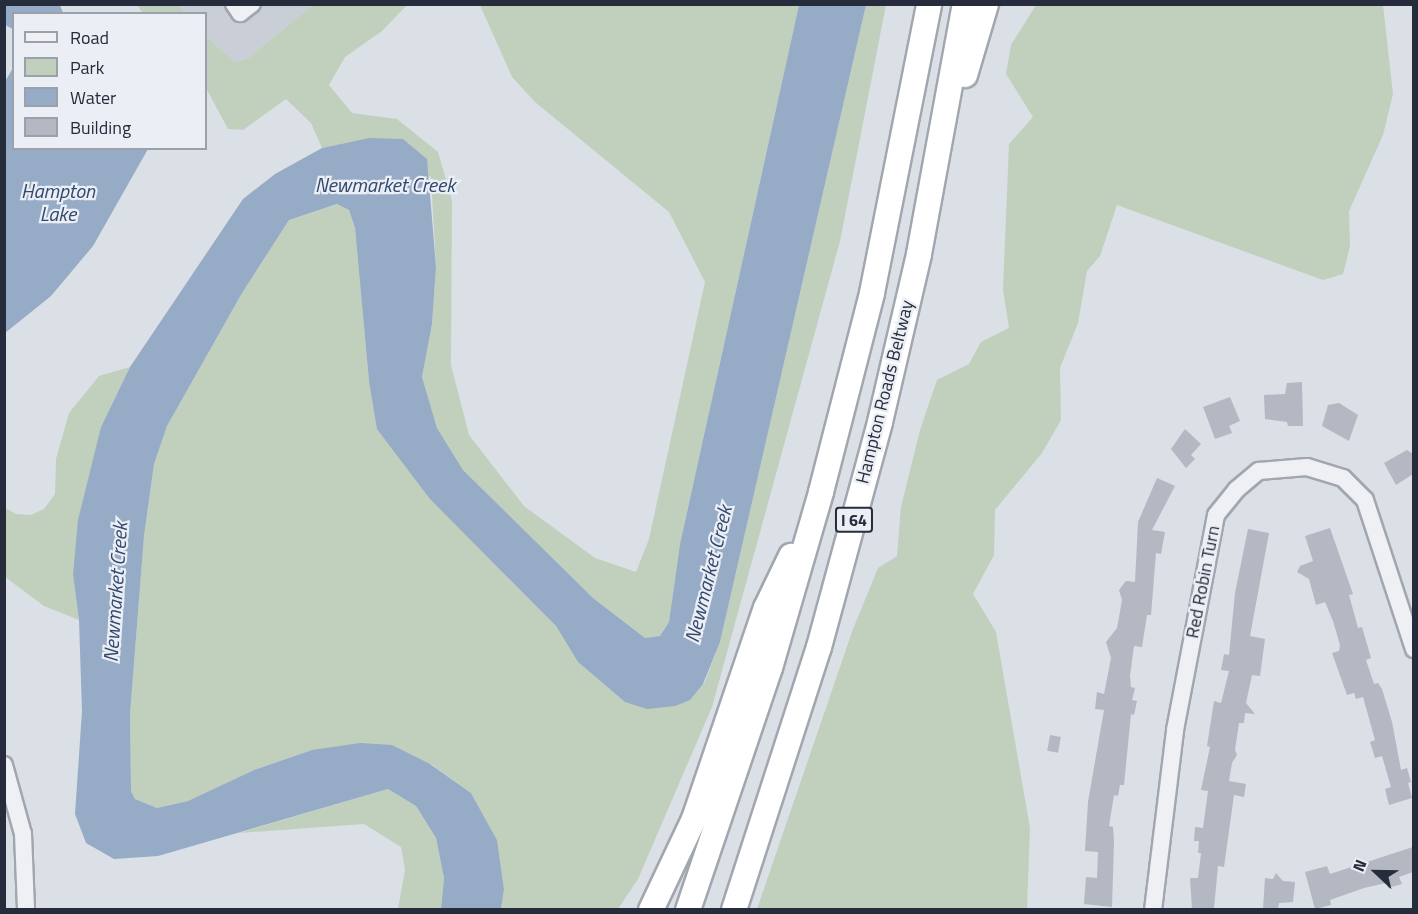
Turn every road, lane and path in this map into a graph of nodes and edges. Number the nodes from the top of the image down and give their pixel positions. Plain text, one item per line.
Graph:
1 (234, 4) edge
2 (252, 4) edge
3 (929, 4) edge
4 (965, 4) edge
5 (986, 4) edge
6 (929, 195) junction
7 (821, 492) junction
8 (1413, 649) edge
9 (4, 765) edge
10 (26, 909) edge
11 (651, 909) edge
12 (688, 909) edge
13 (734, 909) edge
14 (1153, 909) edge

1 - 2 street
3 - 7 highway, Hampton Roads Beltway / I 64
4 - 6 highway, Hampton Roads Beltway / I 64
5 - 6 highway
6 - 13 highway, Hampton Roads Beltway / I 64
7 - 11 highway
7 - 12 highway, I 64
8 - 14 street, Red Robin Turn
9 - 10 street

